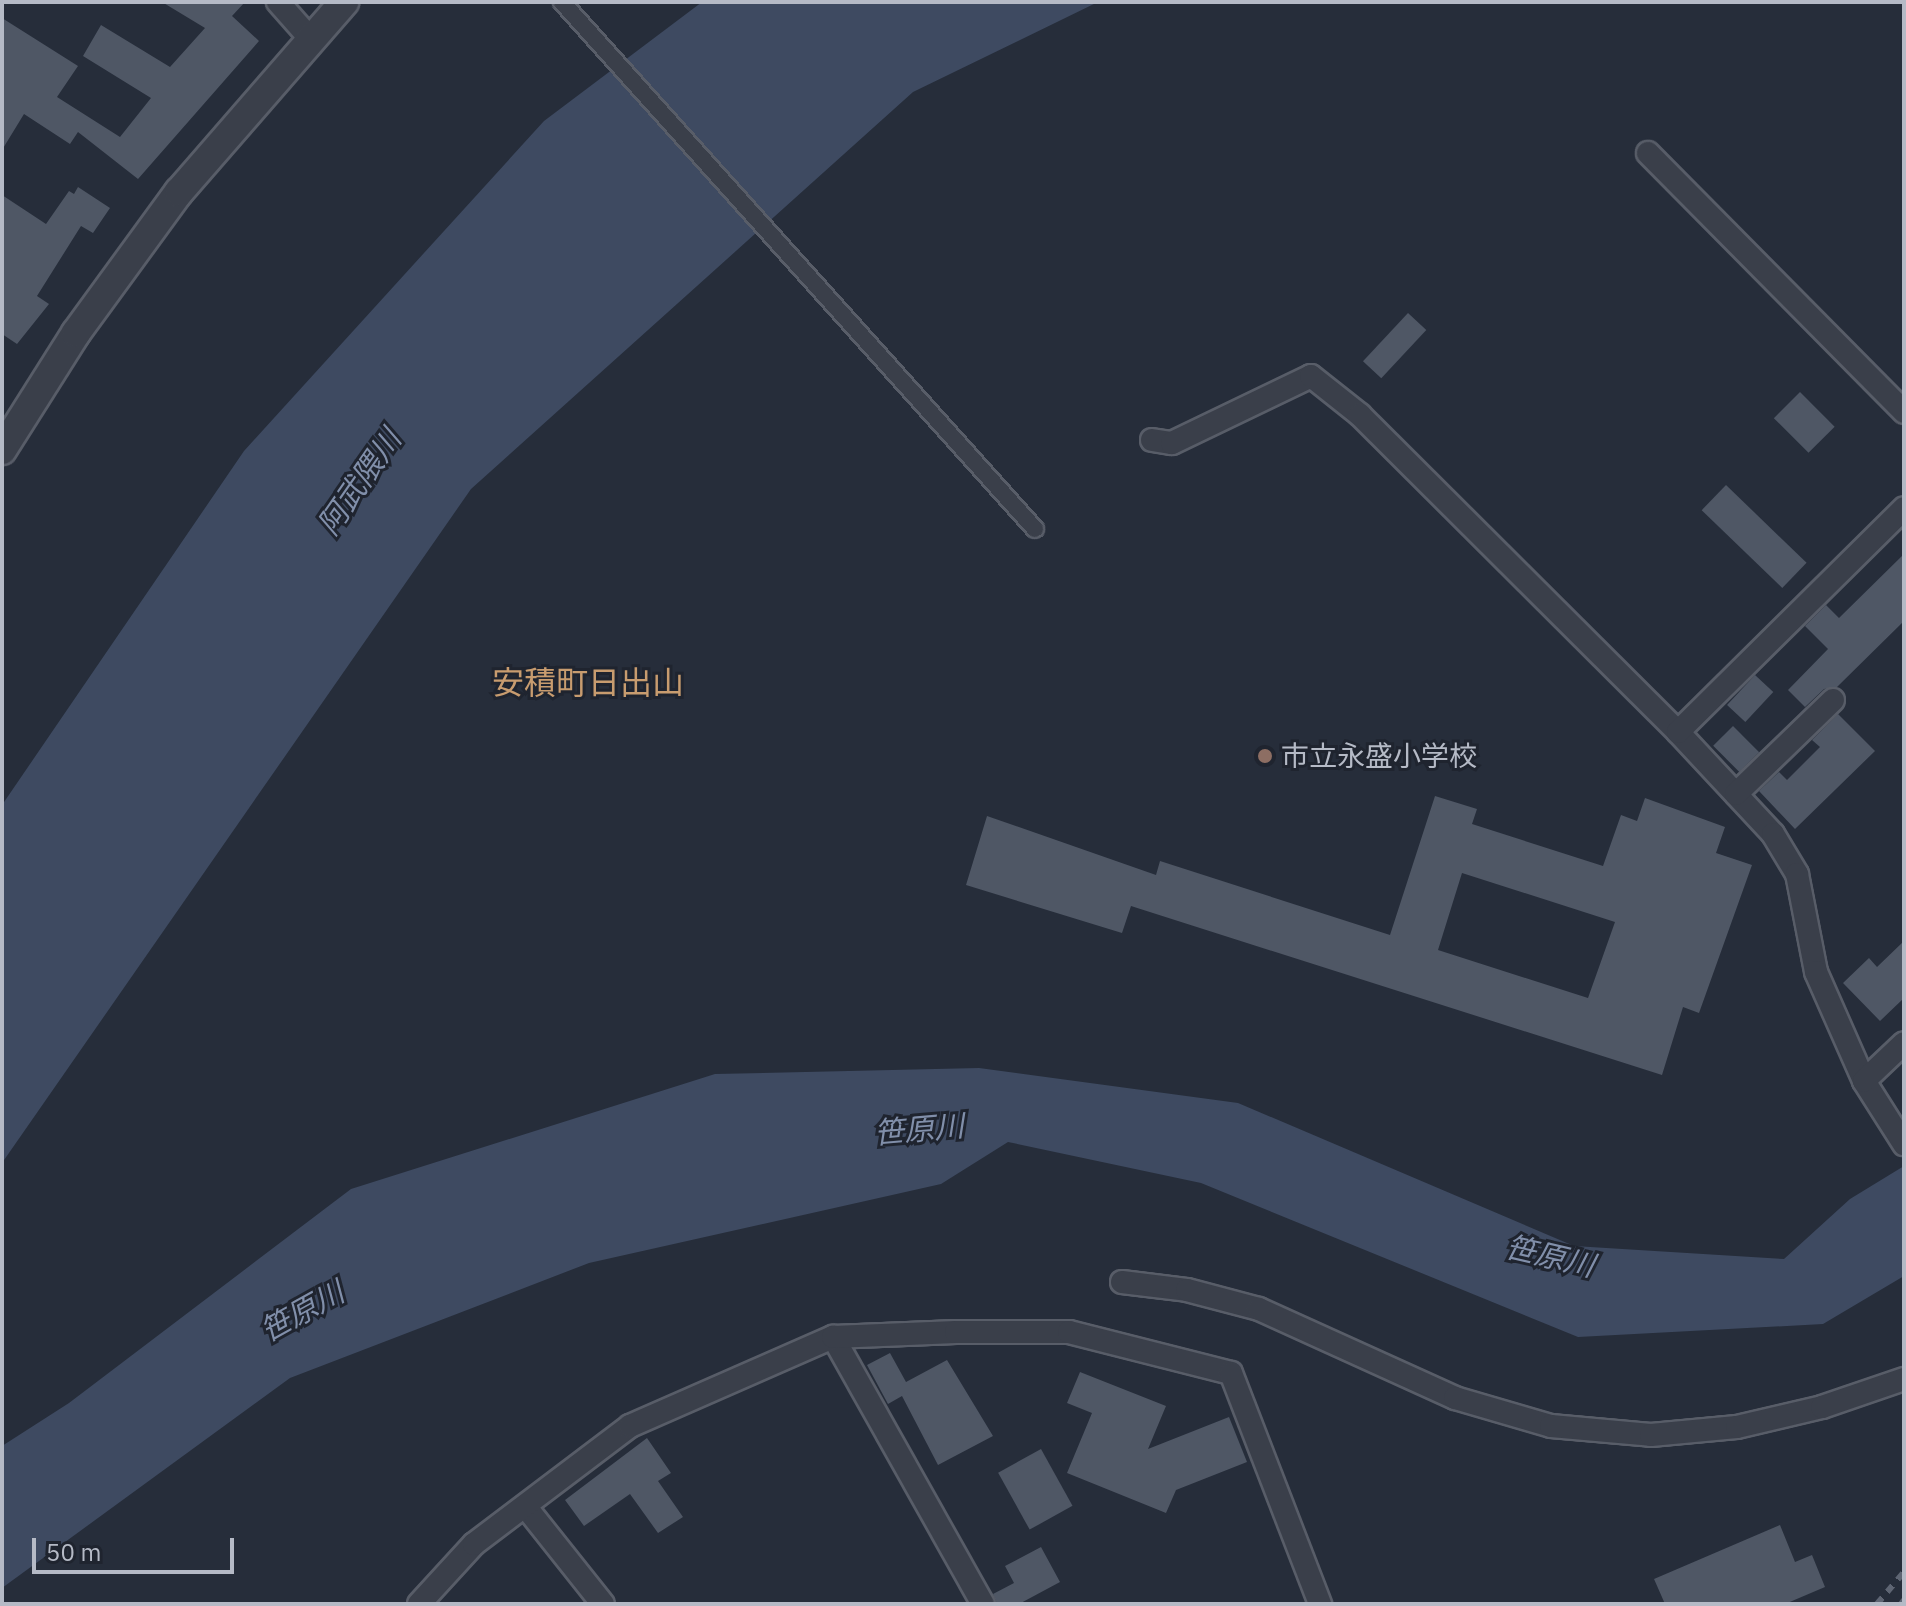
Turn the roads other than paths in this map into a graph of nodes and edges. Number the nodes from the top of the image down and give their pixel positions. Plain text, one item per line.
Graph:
1 (278, 2) edge
2 (344, 2) edge
3 (562, 2) edge
4 (309, 37) junction
5 (1648, 153) dead end
6 (1904, 412) edge
7 (1152, 440) dead end
8 (2, 450) edge
9 (1904, 508) edge
10 (1035, 529) dead end
11 (1833, 700) dead end
12 (1678, 732) junction
13 (1736, 794) junction
14 (1904, 1043) edge
15 (1869, 1088) junction
16 (1904, 1144) edge
17 (1122, 1282) dead end
18 (833, 1337) junction
19 (1904, 1379) edge
20 (525, 1506) junction
21 (1314, 1602) edge
22 (419, 1604) edge
23 (603, 1604) edge
24 (983, 1604) edge

1 - 4 street
2 - 4 street
3 - 10 street
4 - 8 street
5 - 6 street
7 - 12 street
9 - 12 street
11 - 13 street
12 - 13 street
13 - 15 street
14 - 15 street
15 - 16 street
17 - 19 street
18 - 20 street
18 - 21 street
18 - 24 street
20 - 22 street
20 - 23 street

